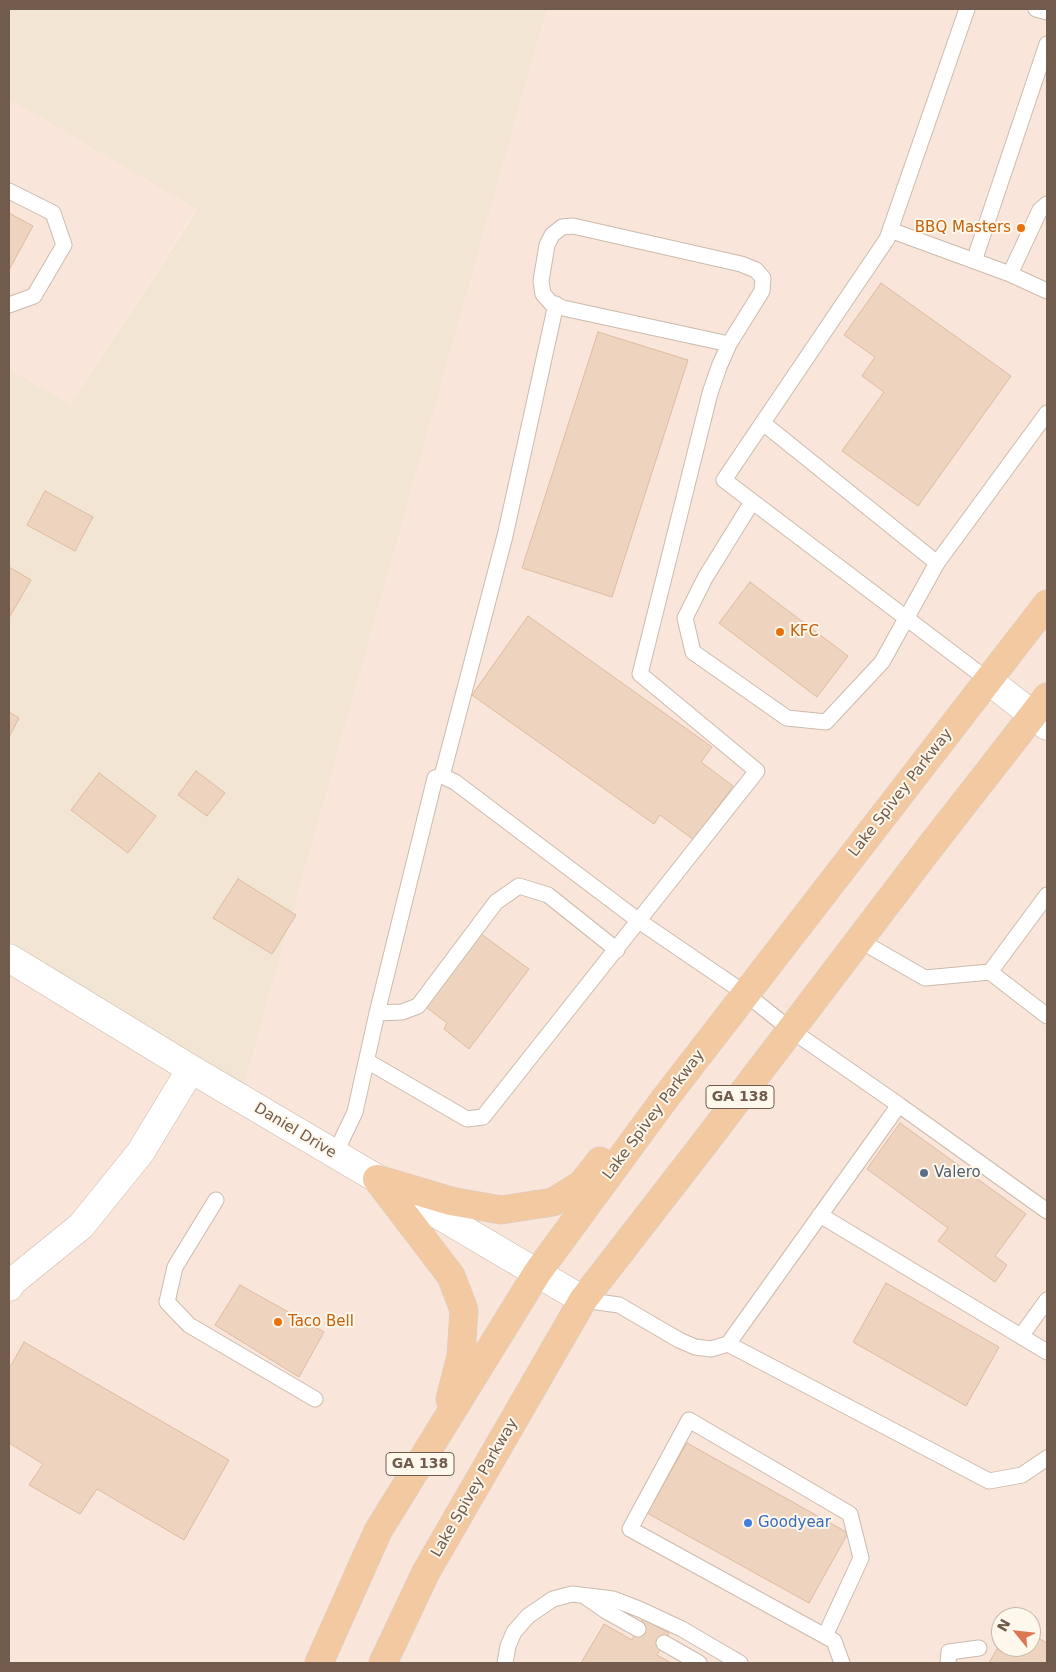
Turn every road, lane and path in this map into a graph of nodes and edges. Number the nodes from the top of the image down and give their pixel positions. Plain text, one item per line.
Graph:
1 (967, 9) edge
2 (1036, 9) edge
3 (1047, 12) edge
4 (1047, 44) edge
5 (9, 191) edge
6 (1047, 204) edge
7 (890, 230) junction
8 (974, 261) junction
9 (1010, 274) junction
10 (1047, 291) edge
11 (556, 304) junction
12 (9, 305) edge
13 (729, 344) junction
14 (1047, 413) edge
15 (763, 423) junction
16 (752, 502) junction
17 (937, 563) junction
18 (1047, 604) edge
19 (906, 619) junction
20 (988, 680) junction
21 (1043, 713) edge
22 (442, 776) junction
23 (1047, 895) edge
24 (639, 921) junction
25 (859, 940) junction
26 (616, 950) junction
27 (9, 958) edge
28 (990, 972) junction
29 (746, 994) junction
30 (377, 1013) junction
31 (1047, 1016) edge
32 (791, 1030) junction
33 (700, 1054) junction
34 (367, 1060) junction
35 (191, 1069) junction
36 (899, 1105) junction
37 (335, 1154) junction
38 (377, 1179) junction
39 (216, 1200) dead end
40 (1047, 1211) edge
41 (820, 1215) junction
42 (536, 1273) junction
43 (9, 1287) edge
44 (584, 1300) junction
45 (1047, 1300) edge
46 (1021, 1336) junction
47 (728, 1344) junction
48 (1047, 1352) edge
49 (315, 1399) dead end
50 (443, 1426) junction
51 (1047, 1458) edge
52 (586, 1596) junction
53 (638, 1629) dead end
54 (825, 1636) junction
55 (664, 1643) dead end
56 (979, 1648) dead end
57 (319, 1663) edge
58 (384, 1663) edge
59 (505, 1663) edge
60 (699, 1663) edge
61 (740, 1663) edge
62 (842, 1663) edge
63 (948, 1663) edge

1 - 7 lane
2 - 3 lane
4 - 8 lane
5 - 12 lane
6 - 9 lane
7 - 8 lane
7 - 15 lane
8 - 9 lane
9 - 10 lane
11 - 13 lane
11 - 13 lane
11 - 22 lane
13 - 24 lane
14 - 17 lane
15 - 16 lane
15 - 17 lane
16 - 19 lane
16 - 19 lane
17 - 19 lane
18 - 20 highway, Lake Spivey Parkway / GA 138
19 - 20 lane
20 - 21 street
20 - 29 highway, Lake Spivey Parkway / GA 138
21 - 25 highway, Lake Spivey Parkway / GA 138
22 - 24 lane
22 - 30 lane
23 - 28 lane
24 - 26 lane
24 - 29 lane
25 - 28 lane
25 - 32 highway, Lake Spivey Parkway / GA 138
26 - 30 lane
26 - 34 lane
27 - 35 street, Daniel Drive
28 - 31 lane
29 - 32 lane
29 - 33 highway, Lake Spivey Parkway / GA 138
30 - 34 lane
32 - 36 lane
32 - 44 highway, Lake Spivey Parkway / GA 138
33 - 38 highway
33 - 42 highway, Lake Spivey Parkway / GA 138
34 - 37 lane
35 - 37 street, Daniel Drive
35 - 43 street
36 - 40 lane
36 - 41 lane
37 - 38 street, Daniel Drive
38 - 42 street, Daniel Drive
38 - 50 highway
39 - 49 lane
41 - 46 lane
41 - 47 lane
42 - 44 street, Daniel Drive
42 - 50 highway, Lake Spivey Parkway / GA 138
44 - 47 lane
44 - 58 highway, Lake Spivey Parkway / GA 138
45 - 46 lane
46 - 48 lane
47 - 51 lane
50 - 57 highway, Lake Spivey Parkway / GA 138
52 - 53 lane
52 - 59 lane
52 - 61 lane
54 - 54 lane
54 - 62 lane
55 - 60 lane
56 - 63 lane

